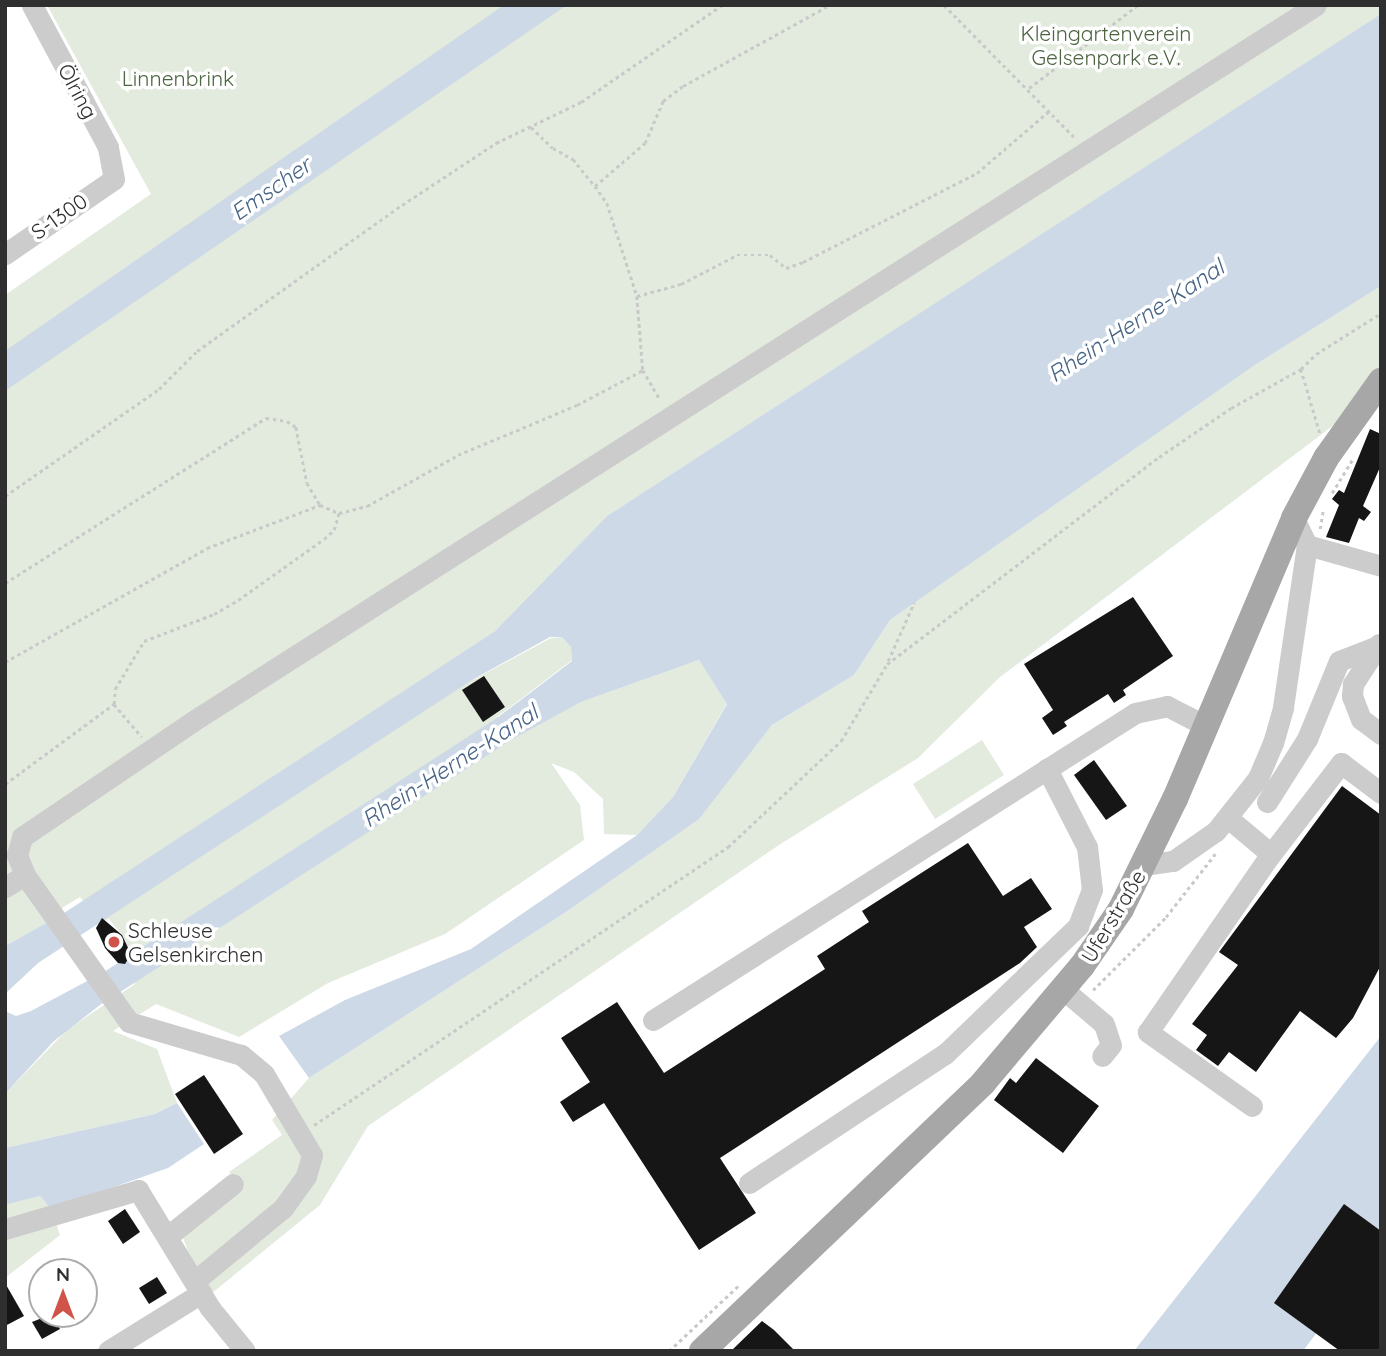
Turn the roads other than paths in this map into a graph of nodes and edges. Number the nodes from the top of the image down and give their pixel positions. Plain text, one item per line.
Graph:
1 (33, 5) edge
2 (1316, 5) edge
3 (114, 179) joint
4 (5, 254) edge
5 (1381, 381) edge
6 (1294, 518) junction
7 (1307, 545) junction
8 (1381, 566) edge
9 (1378, 645) edge
10 (1206, 726) junction
11 (1381, 734) edge
12 (1048, 769) junction
13 (1381, 793) edge
14 (1267, 802) dead end
15 (1228, 818) junction
16 (1271, 854) junction
17 (1144, 865) junction
18 (25, 875) junction
19 (5, 887) edge
20 (1064, 990) junction
21 (653, 1020) dead end
22 (1102, 1056) dead end
23 (1252, 1106) dead end
24 (750, 1183) dead end
25 (233, 1184) dead end
26 (5, 1229) edge
27 (168, 1236) junction
28 (199, 1287) junction
29 (108, 1351) edge
30 (244, 1351) edge
31 (702, 1351) edge

1 - 3 street, Ölring
2 - 18 street
3 - 4 street, S-1300
5 - 6 main road, Uferstraße
6 - 7 street
6 - 10 main road, Uferstraße
7 - 8 street
7 - 15 street
9 - 11 street
9 - 14 street
10 - 12 street
10 - 17 main road, Uferstraße
12 - 21 street
12 - 24 street
13 - 16 street
15 - 16 street
15 - 17 street
16 - 23 street
17 - 20 main road, Uferstraße
18 - 19 street
18 - 28 street
20 - 22 street
20 - 31 main road, Uferstraße
25 - 27 street
26 - 27 street
27 - 28 street
28 - 29 street
28 - 30 street

